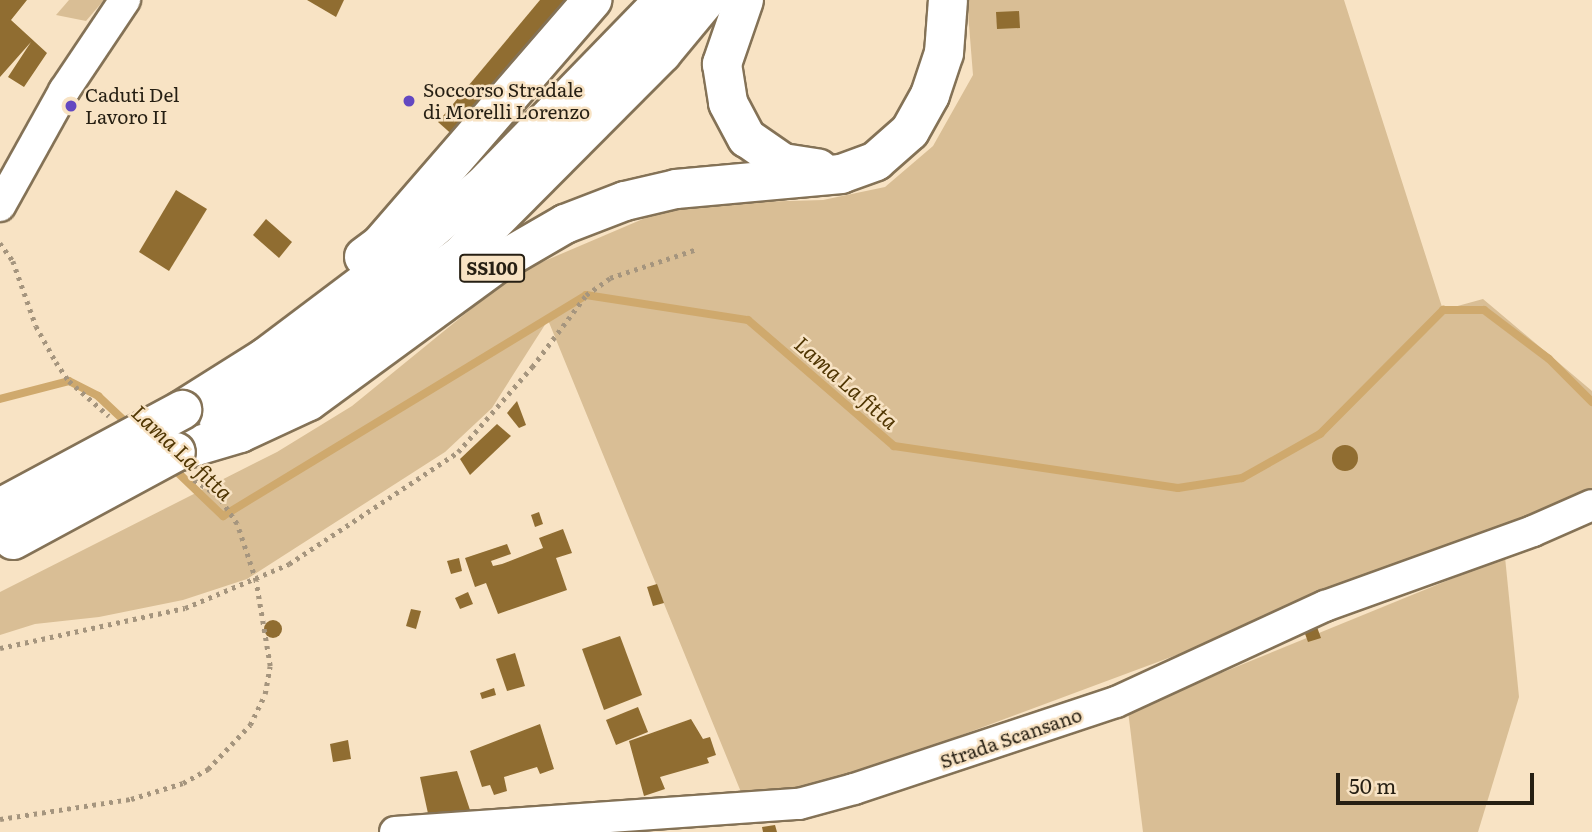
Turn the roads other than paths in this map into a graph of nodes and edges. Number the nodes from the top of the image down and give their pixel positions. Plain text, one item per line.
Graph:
1 (125, 0) edge
2 (592, 0) edge
3 (664, 0) edge
4 (706, 0) edge
5 (744, 0) edge
6 (948, 0) edge
7 (841, 174) junction
8 (0, 206) edge
9 (192, 404) junction
10 (181, 464) junction
11 (1592, 505) edge
12 (4, 532) edge
13 (395, 832) edge

1 - 8 street
2 - 9 highway, SS100
3 - 9 highway, SS100
4 - 10 highway, SS100
5 - 7 highway
6 - 7 highway, SS100
7 - 10 highway, SS100
9 - 12 highway, SS100, bridge
10 - 12 highway, SS100, bridge
11 - 13 street, Strada Scansano

